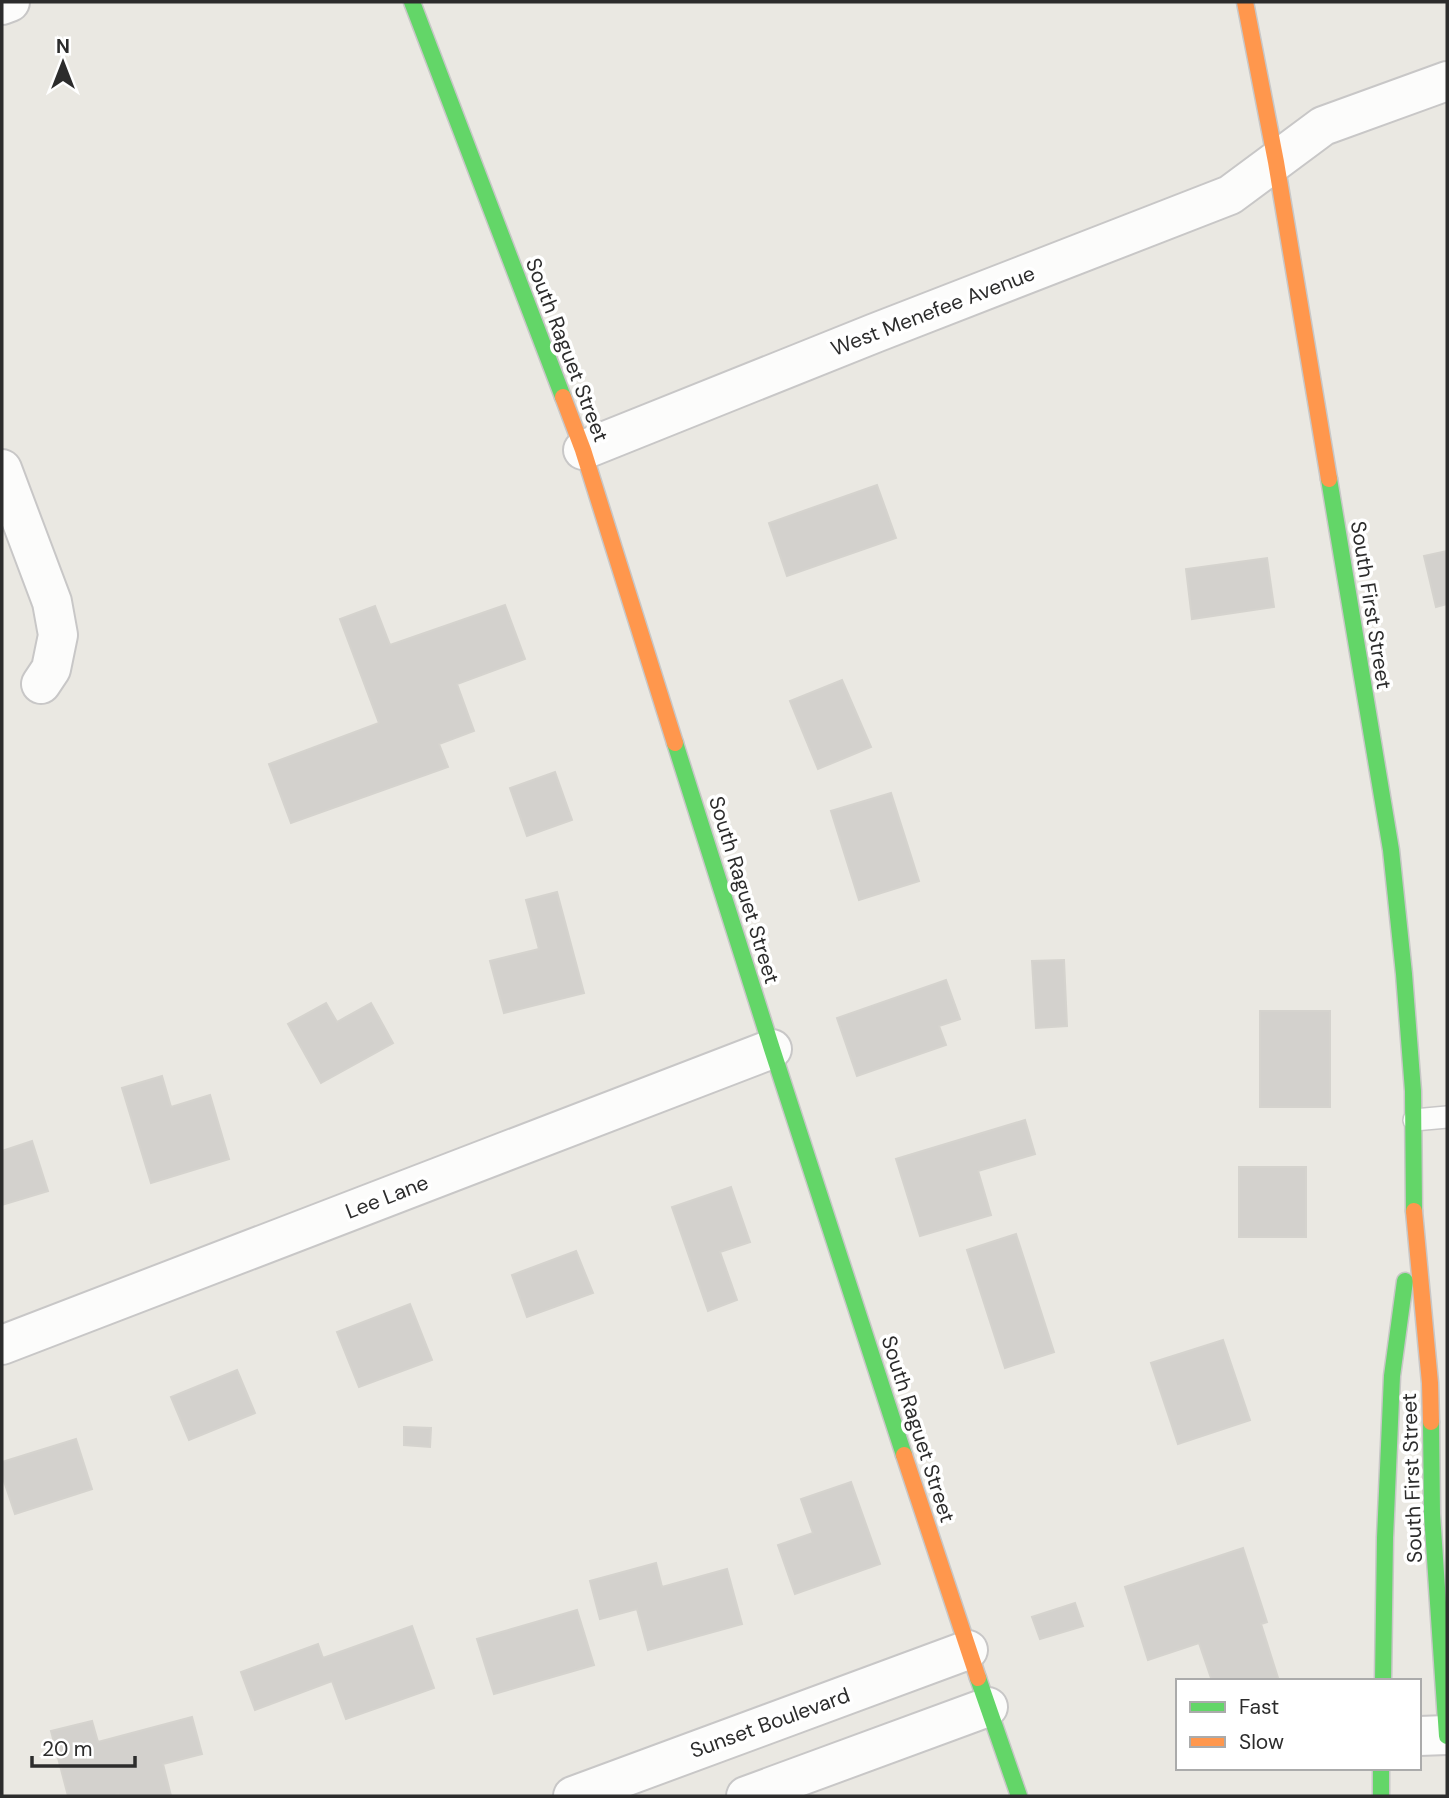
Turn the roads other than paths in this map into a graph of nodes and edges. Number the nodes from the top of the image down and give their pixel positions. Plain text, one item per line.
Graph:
1 (10, 2) edge
2 (412, 2) edge
3 (1245, 2) edge
4 (2, 5) edge
5 (1447, 81) edge
6 (1276, 162) junction
7 (583, 450) junction
8 (2, 469) edge
9 (41, 684) dead end
10 (772, 1049) junction
11 (1447, 1117) edge
12 (1414, 1120) junction
13 (1415, 1220) junction
14 (2, 1345) edge
15 (1439, 1453) edge
16 (1440, 1520) edge
17 (968, 1650) junction
18 (1382, 1679) edge
19 (988, 1707) junction
20 (1447, 1735) edge
21 (1421, 1736) edge
22 (1381, 1770) edge
23 (573, 1796) edge
24 (746, 1796) edge
25 (1019, 1796) edge
26 (1381, 1796) edge

1 - 4 street
2 - 7 street, South Raguet Street
3 - 6 street, South First Street
5 - 6 street, West Menefee Avenue
6 - 7 street, West Menefee Avenue
6 - 12 street, South First Street
7 - 10 street, South Raguet Street
8 - 9 street
10 - 14 street, Lee Lane
10 - 17 street, South Raguet Street
11 - 12 lane
12 - 13 street, South First Street
13 - 15 street, South First Street
13 - 18 street, South First Street
15 - 16 street, South First Street
16 - 20 street, South First Street
17 - 19 street, South Raguet Street
17 - 23 street, Sunset Boulevard
19 - 24 street
19 - 25 street, South Raguet Street
20 - 21 street
22 - 26 street

